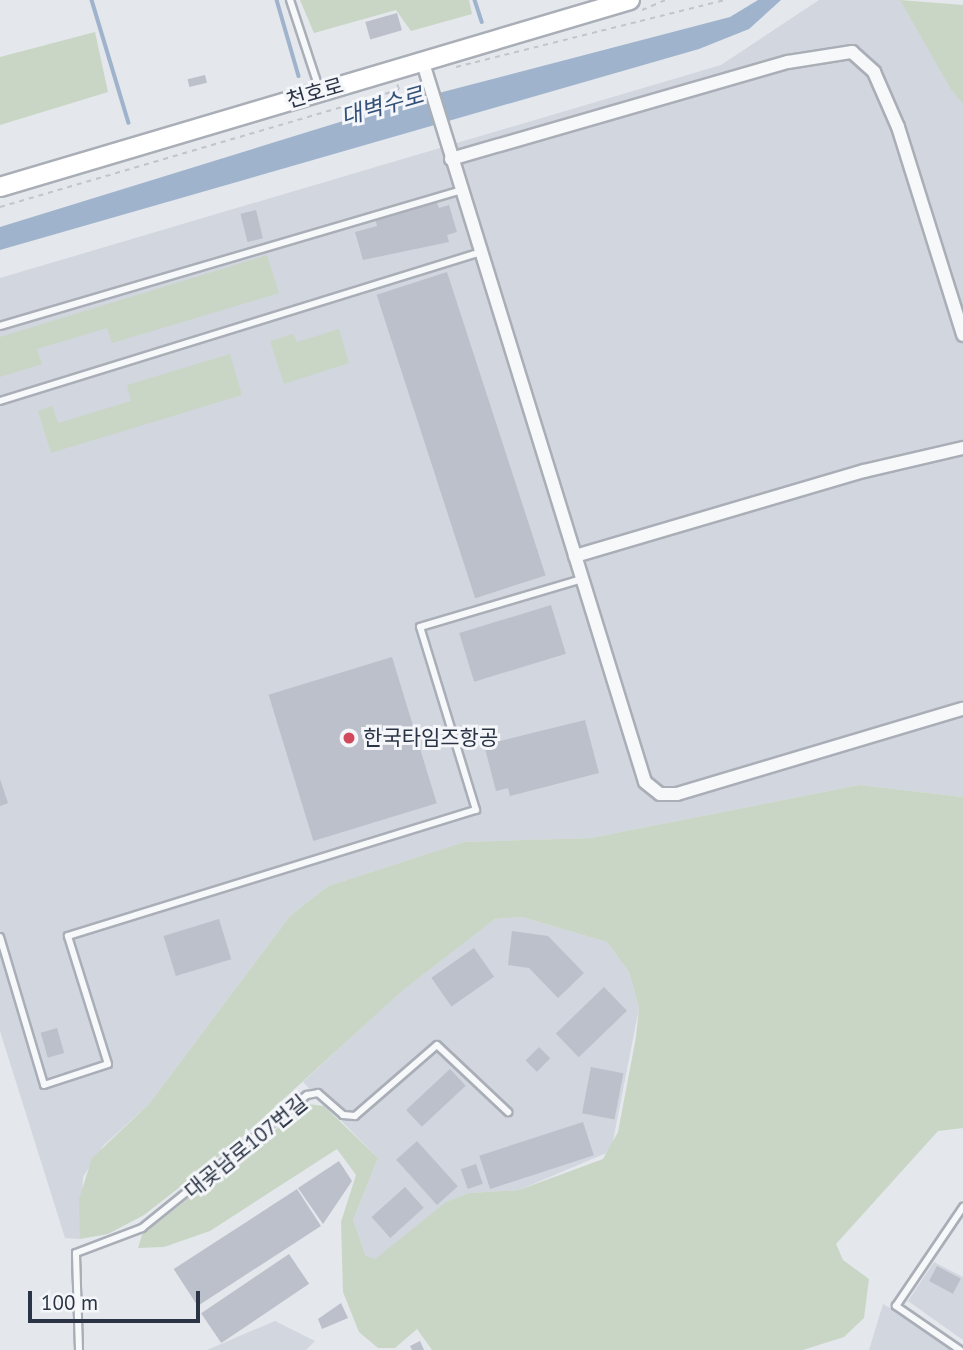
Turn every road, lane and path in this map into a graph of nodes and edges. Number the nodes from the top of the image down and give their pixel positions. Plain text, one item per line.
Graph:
1 (290, 0) edge
2 (630, 0) edge
3 (724, 0) edge
4 (423, 62) junction
5 (455, 67) dead end
6 (397, 84) dead end
7 (320, 91) junction
8 (451, 159) junction
9 (0, 187) edge
10 (461, 190) junction
11 (0, 207) edge
12 (481, 252) junction
13 (0, 326) edge
14 (963, 335) edge
15 (0, 401) edge
16 (963, 448) edge
17 (575, 556) junction
18 (582, 579) junction
19 (963, 709) edge
20 (0, 937) edge
21 (508, 1112) dead end
22 (963, 1207) edge
23 (79, 1350) edge
24 (960, 1350) edge

1 - 7 lane
2 - 4 street, 천호로
3 - 5 path
4 - 7 street, 천호로
4 - 8 street
6 - 11 path
7 - 9 street, 천호로
8 - 10 street
8 - 14 street
10 - 12 street
10 - 13 lane
12 - 15 lane
12 - 17 street
16 - 17 street
17 - 18 street
18 - 19 street
18 - 20 lane
21 - 23 lane, 대곶남로107번길
22 - 24 lane

